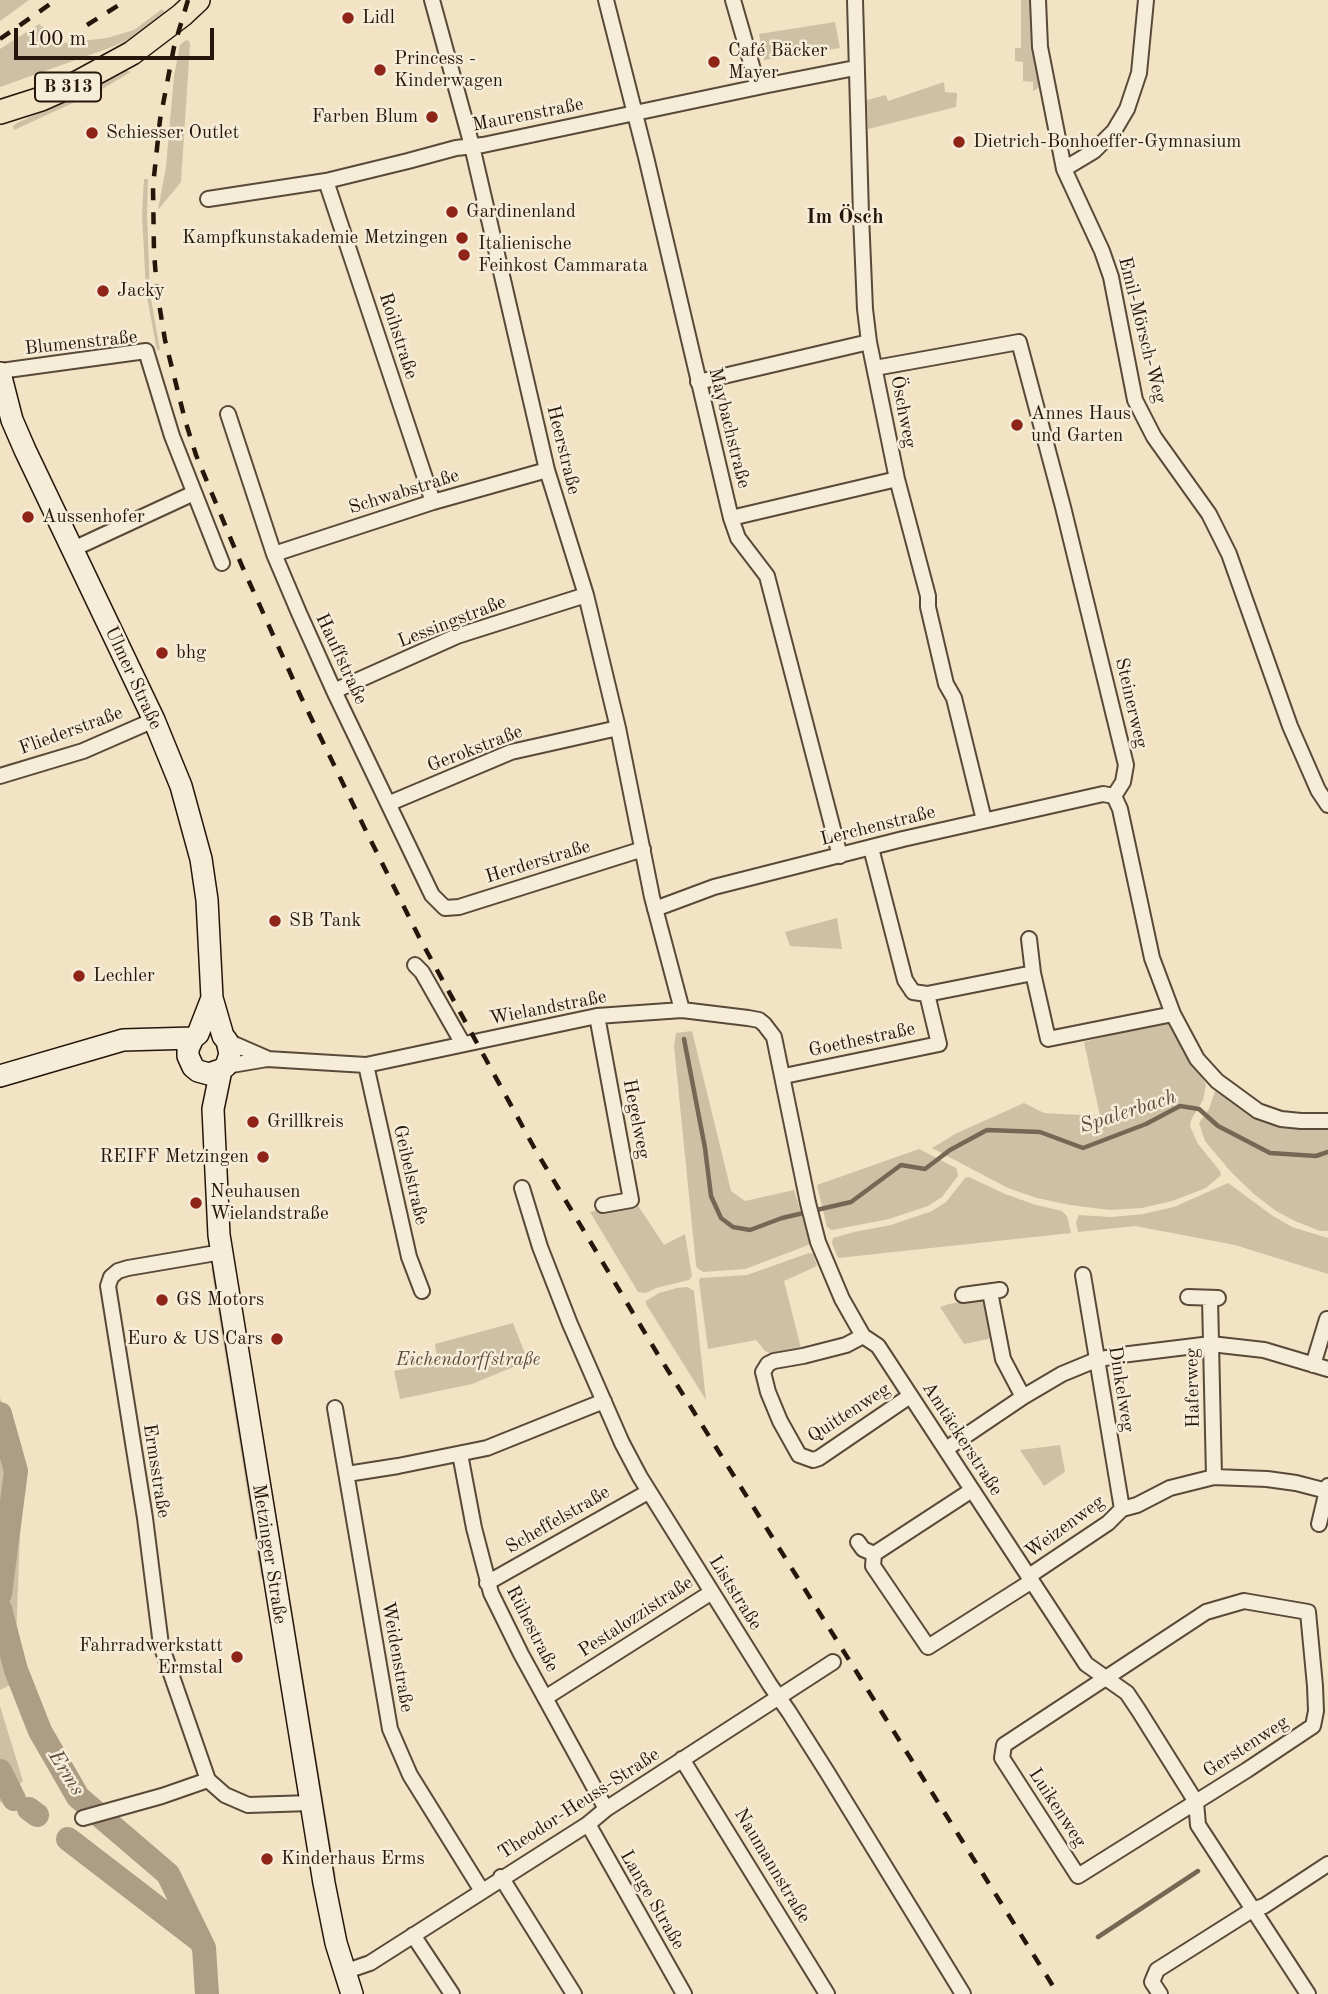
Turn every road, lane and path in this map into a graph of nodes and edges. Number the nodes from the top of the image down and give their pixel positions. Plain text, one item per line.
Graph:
1 (198, 0) edge
2 (432, 0) edge
3 (606, 0) edge
4 (733, 0) edge
5 (855, 0) edge
6 (1038, 0) edge
7 (1146, 0) edge
8 (855, 68) junction
9 (758, 87) junction
10 (0, 112) edge
11 (635, 112) junction
12 (472, 146) junction
13 (1063, 169) junction
14 (326, 181) junction
15 (208, 199) dead end
16 (869, 342) junction
17 (875, 368) junction
18 (0, 372) edge
19 (698, 382) junction
20 (228, 414) dead end
21 (547, 470) junction
22 (897, 479) junction
23 (194, 493) junction
24 (433, 502) junction
25 (731, 518) junction
26 (71, 550) junction
27 (274, 554) junction
28 (222, 563) dead end
29 (586, 595) junction
30 (334, 691) junction
31 (154, 720) junction
32 (618, 728) junction
33 (0, 776) edge
34 (1114, 796) junction
35 (390, 803) junction
36 (1328, 805) edge
37 (984, 820) junction
38 (871, 848) junction
39 (643, 849) junction
40 (840, 856) junction
41 (445, 908) joint
42 (655, 909) junction
43 (1030, 939) dead end
44 (415, 965) dead end
45 (1033, 973) junction
46 (927, 994) junction
47 (212, 998) junction
48 (682, 1010) junction
49 (1173, 1014) junction
50 (597, 1016) junction
51 (195, 1036) junction
52 (149, 1039) junction
53 (225, 1039) junction
54 (463, 1044) junction
55 (267, 1059) junction
56 (366, 1065) junction
57 (194, 1066) junction
58 (223, 1068) junction
59 (0, 1076) edge
60 (784, 1076) junction
61 (213, 1110) junction
62 (1328, 1121) edge
63 (522, 1188) dead end
64 (603, 1205) dead end
65 (222, 1252) junction
66 (1083, 1275) dead end
67 (422, 1292) dead end
68 (963, 1295) dead end
69 (1188, 1297) dead end
70 (1327, 1319) edge
71 (863, 1336) junction
72 (1211, 1344) junction
73 (1096, 1360) junction
74 (1313, 1365) junction
75 (1328, 1369) edge
76 (910, 1396) junction
77 (1023, 1397) junction
78 (604, 1401) junction
79 (335, 1408) dead end
80 (946, 1449) junction
81 (460, 1454) junction
82 (347, 1474) junction
83 (1214, 1477) junction
84 (1327, 1488) edge
85 (972, 1490) junction
86 (648, 1492) junction
87 (1122, 1509) junction
88 (1319, 1524) dead end
89 (858, 1542) dead end
90 (874, 1554) junction
91 (1031, 1579) junction
92 (487, 1583) junction
93 (712, 1592) junction
94 (833, 1662) dead end
95 (1106, 1676) junction
96 (778, 1697) junction
97 (545, 1698) junction
98 (682, 1759) junction
99 (208, 1780) junction
100 (1196, 1802) junction
101 (311, 1803) junction
102 (606, 1808) junction
103 (83, 1818) dead end
104 (587, 1824) junction
105 (1328, 1864) edge
106 (502, 1878) junction
107 (482, 1891) junction
108 (1252, 1910) junction
109 (413, 1935) junction
110 (344, 1972) junction
111 (352, 1994) edge
112 (452, 1994) edge
113 (573, 1994) edge
114 (684, 1994) edge
115 (827, 1994) edge
116 (963, 1994) edge
117 (1160, 1994) edge
118 (1308, 1994) edge

1 - 10 main road, B 313
2 - 12 street, Heerstraße
3 - 11 street, Maybachstraße
4 - 9 street
5 - 8 street, Öschweg
6 - 13 street, Emil-Mörsch-Weg
7 - 13 street
8 - 9 street, Maurenstraße
8 - 16 street, Öschweg
9 - 11 street, Maurenstraße
11 - 12 street, Maurenstraße
11 - 19 street, Maybachstraße
12 - 14 street, Maurenstraße
12 - 21 street, Heerstraße
13 - 36 street, Emil-Mörsch-Weg
14 - 15 street, Maurenstraße
14 - 24 street, Roihstraße
16 - 17 street, Öschweg
16 - 19 street
17 - 22 street, Öschweg
17 - 34 street, Steinerweg
18 - 23 street, Blumenstraße
18 - 26 street, Ulmer Straße
19 - 25 street, Maybachstraße
20 - 27 street, Hauffstraße
21 - 24 street, Schwabstraße
21 - 29 street, Heerstraße
22 - 25 street
22 - 37 street, Öschweg
23 - 26 street
23 - 28 street, Blumenstraße
24 - 27 street, Schwabstraße
25 - 40 street, Maybachstraße
26 - 31 street, Ulmer Straße
27 - 30 street, Hauffstraße
29 - 30 street, Lessingstraße
29 - 32 street, Heerstraße
30 - 35 street, Hauffstraße
31 - 33 street, Fliederstraße
31 - 47 street, Ulmer Straße
32 - 35 street, Gerokstraße
32 - 39 street, Heerstraße
34 - 37 street, Lerchenstraße
34 - 49 street
35 - 41 street, Hauffstraße
37 - 38 street, Lerchenstraße
38 - 40 street, Lerchenstraße
38 - 46 street, Goethestraße
39 - 41 street, Herderstraße
39 - 42 street, Heerstraße
40 - 42 street, Lerchenstraße
42 - 48 street
43 - 45 street
44 - 54 street
45 - 46 street, Goethestraße
45 - 49 street
46 - 60 street, Goethestraße
47 - 51 street, Ulmer Straße
47 - 53 street, Ulmer Straße
48 - 50 street, Wielandstraße
48 - 60 street, Amtäckerstraße
49 - 62 street
50 - 54 street, Wielandstraße
50 - 64 street, Hegelweg
51 - 52 street
51 - 53 street
51 - 57 street, Ulmer Straße
52 - 57 street
52 - 59 street
53 - 55 street, Wielandstraße
53 - 58 street, Ulmer Straße
54 - 56 street, Wielandstraße
55 - 56 street, Wielandstraße
55 - 58 street, Wielandstraße
56 - 67 street, Geibelstraße
57 - 58 street
57 - 61 street, Metzinger Straße
58 - 61 street, Metzinger Straße
60 - 71 street, Amtäckerstraße
61 - 65 street, Metzinger Straße
63 - 78 street, Liststraße
65 - 99 street, Ermsstraße
65 - 101 street, Metzinger Straße
66 - 73 street, Dinkelweg
68 - 77 street
69 - 72 street, Haferweg
70 - 74 street
71 - 76 street, Amtäckerstraße
71 - 76 street, Quittenweg
72 - 73 street
72 - 74 street
72 - 83 street, Haferweg
73 - 77 street
73 - 87 street, Dinkelweg
74 - 75 street
76 - 80 street, Amtäckerstraße
77 - 80 street
78 - 81 street
78 - 86 street, Liststraße
79 - 82 street, Weidenstraße
80 - 85 street, Amtäckerstraße
81 - 82 street
81 - 92 street, Rühestraße
82 - 107 street, Weidenstraße
83 - 84 street, Weizenweg
83 - 87 street, Weizenweg
84 - 88 street, Weizenweg
85 - 90 street
85 - 91 street, Amtäckerstraße
86 - 92 street, Scheffelstraße
86 - 93 street, Liststraße
87 - 91 street, Weizenweg
89 - 90 street
90 - 91 street, Weizenweg
91 - 95 street, Amtäckerstraße
92 - 97 street, Rühestraße
93 - 96 street, Liststraße
93 - 97 street, Pestalozzistraße
94 - 96 street, Theodor-Heuss-Straße
95 - 100 street, Amtäckerstraße
95 - 100 street, Luikenweg
95 - 100 street, Gerstenweg
96 - 98 street, Theodor-Heuss-Straße
96 - 116 street, Liststraße
97 - 102 street, Rühestraße
98 - 102 street, Theodor-Heuss-Straße
98 - 115 street, Naumannstraße
99 - 101 street
99 - 103 street
100 - 108 street, Amtäckerstraße
101 - 110 street, Metzinger Straße
102 - 104 street, Theodor-Heuss-Straße
104 - 106 street, Theodor-Heuss-Straße
104 - 114 street, Lange Straße
105 - 108 street
106 - 107 street, Theodor-Heuss-Straße
106 - 113 street
107 - 109 street, Theodor-Heuss-Straße
108 - 117 street
108 - 118 street, Amtäckerstraße
109 - 110 street, Theodor-Heuss-Straße
109 - 112 street
110 - 111 street, Metzinger Straße

